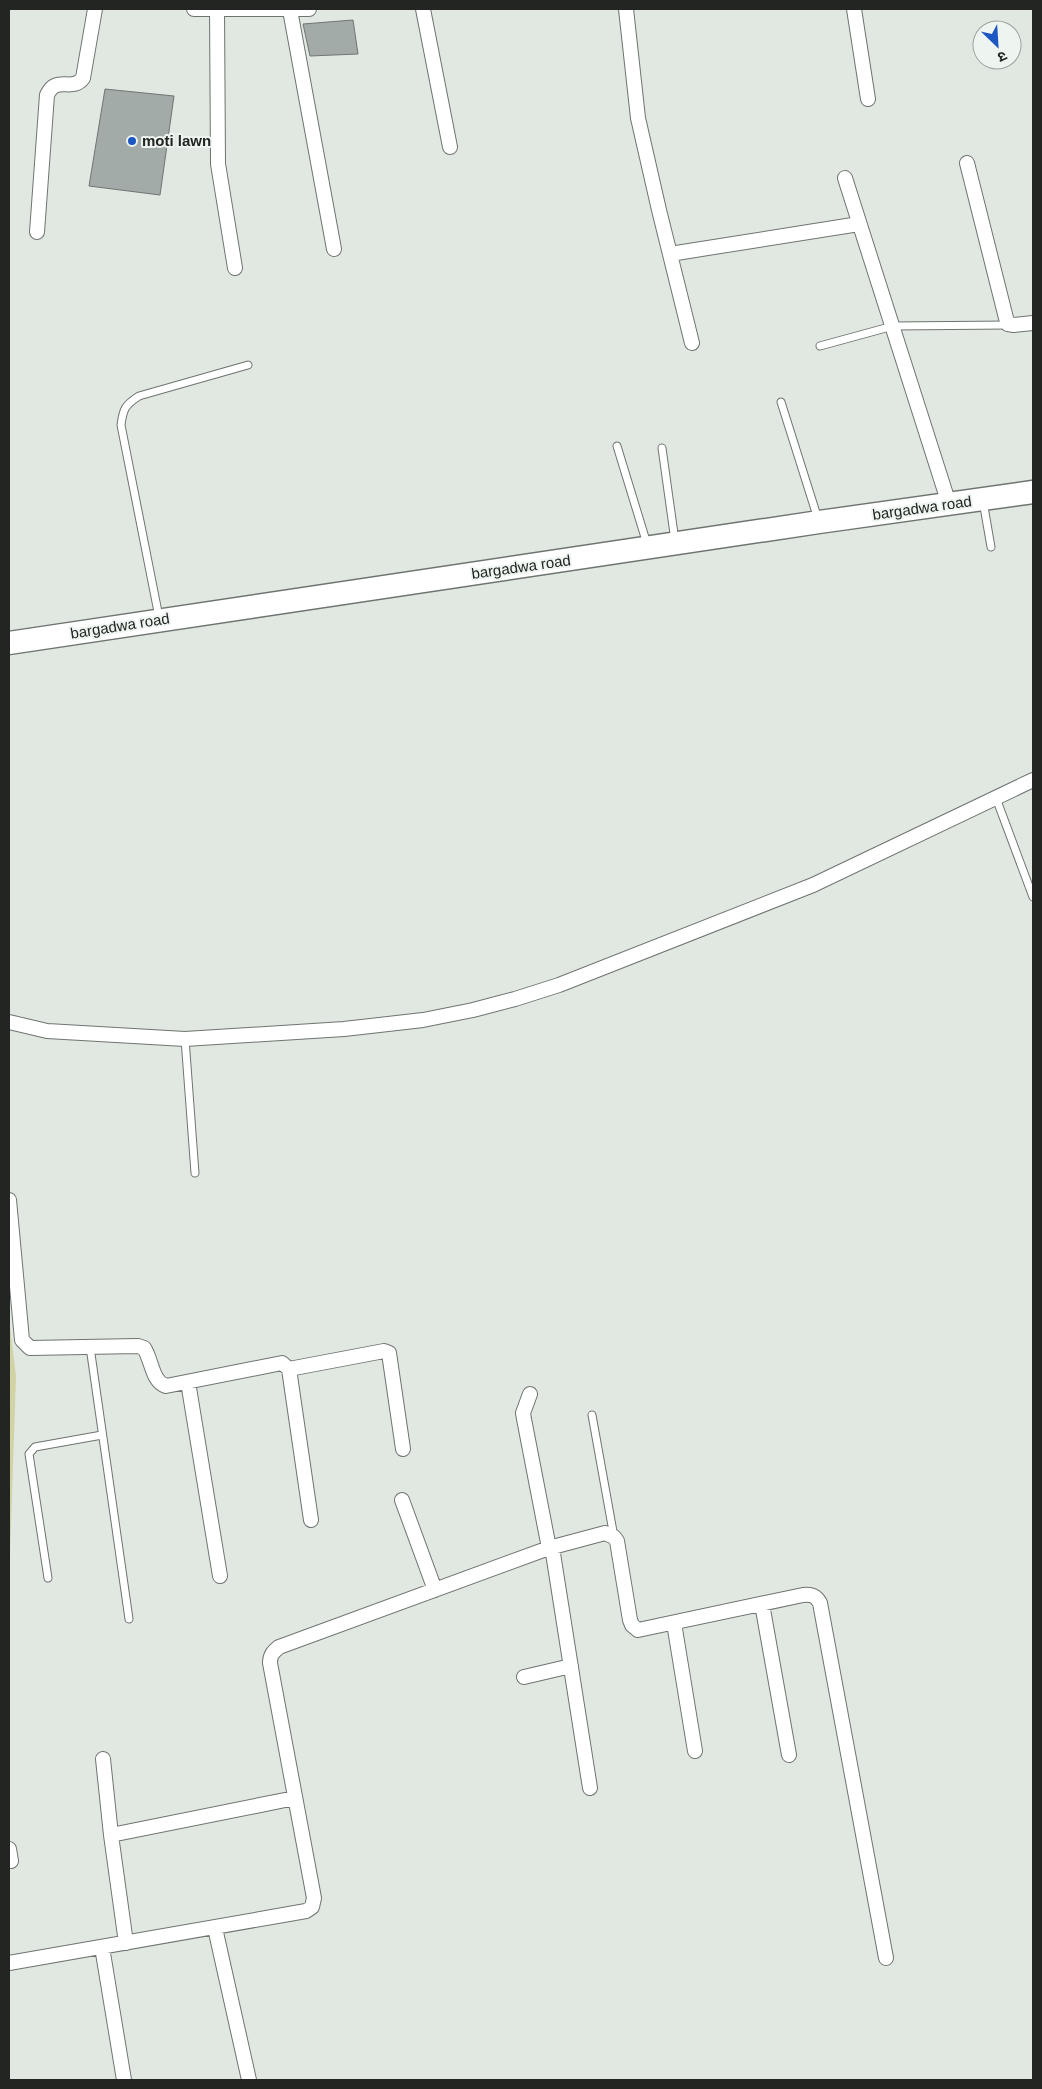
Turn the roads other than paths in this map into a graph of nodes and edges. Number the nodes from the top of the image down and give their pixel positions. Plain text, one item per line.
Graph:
1 (95, 9) edge
2 (194, 9) edge
3 (217, 9) edge
4 (309, 9) edge
5 (424, 9) edge
6 (626, 9) edge
7 (854, 9) edge
8 (290, 10) junction
9 (868, 99) dead end
10 (450, 147) dead end
11 (967, 163) dead end
12 (845, 178) dead end
13 (860, 224) junction
14 (37, 232) dead end
15 (334, 249) dead end
16 (670, 254) junction
17 (234, 268) dead end
18 (1033, 323) edge
19 (1014, 325) junction
20 (893, 326) junction
21 (692, 343) dead end
22 (820, 346) dead end
23 (248, 365) dead end
24 (781, 402) dead end
25 (617, 446) dead end
26 (662, 448) dead end
27 (1033, 492) edge
28 (983, 499) junction
29 (949, 504) junction
30 (819, 522) junction
31 (676, 544) junction
32 (991, 547) dead end
33 (649, 548) junction
34 (160, 620) junction
35 (10, 641) edge
36 (1033, 780) edge
37 (996, 798) junction
38 (1033, 897) edge
39 (9, 1022) edge
40 (185, 1039) junction
41 (195, 1173) dead end
42 (9, 1200) edge
43 (90, 1347) junction
44 (289, 1368) junction
45 (188, 1382) junction
46 (530, 1394) dead end
47 (592, 1415) dead end
48 (102, 1435) junction
49 (403, 1449) dead end
50 (402, 1500) dead end
51 (311, 1520) dead end
52 (614, 1537) junction
53 (550, 1547) junction
54 (220, 1576) dead end
55 (48, 1578) dead end
56 (435, 1590) junction
57 (762, 1604) junction
58 (129, 1619) dead end
59 (674, 1623) junction
60 (571, 1666) junction
61 (524, 1677) dead end
62 (695, 1751) dead end
63 (790, 1755) dead end
64 (103, 1758) dead end
65 (590, 1788) dead end
66 (295, 1798) junction
67 (111, 1834) junction
68 (215, 1928) junction
69 (126, 1943) junction
70 (102, 1947) junction
71 (886, 1958) dead end
72 (9, 1963) edge
73 (124, 2080) edge
74 (249, 2080) edge

1 - 14 street
2 - 3 street
3 - 8 street
3 - 17 street
4 - 8 street
5 - 10 street
6 - 16 street
7 - 9 street
8 - 15 street
11 - 19 street
12 - 13 street
13 - 16 street
13 - 20 street
16 - 21 street
18 - 19 street
19 - 20 lane
20 - 22 lane
20 - 29 street
23 - 34 lane
24 - 30 lane
25 - 33 lane
26 - 31 lane
27 - 28 main road, bargadwa road
28 - 29 main road, bargadwa road
28 - 32 lane
29 - 30 main road, bargadwa road
30 - 31 main road, bargadwa road
31 - 33 main road, bargadwa road
33 - 34 main road, bargadwa road
34 - 35 main road, bargadwa road
36 - 37 street
37 - 38 lane
37 - 40 street
39 - 40 street
40 - 41 lane
42 - 43 street
43 - 45 street
43 - 48 lane
44 - 45 street
44 - 49 street
44 - 51 street
45 - 54 street
46 - 53 street
47 - 52 lane
48 - 55 lane
48 - 58 lane
50 - 56 street
52 - 53 street
52 - 59 street
53 - 56 street
53 - 60 street
56 - 66 street
57 - 59 street
57 - 63 street
57 - 71 street
59 - 62 street
60 - 61 street
60 - 65 street
64 - 67 street
66 - 67 street
66 - 68 street
67 - 69 street
68 - 69 street
68 - 74 street
69 - 70 street
70 - 72 street
70 - 73 street

